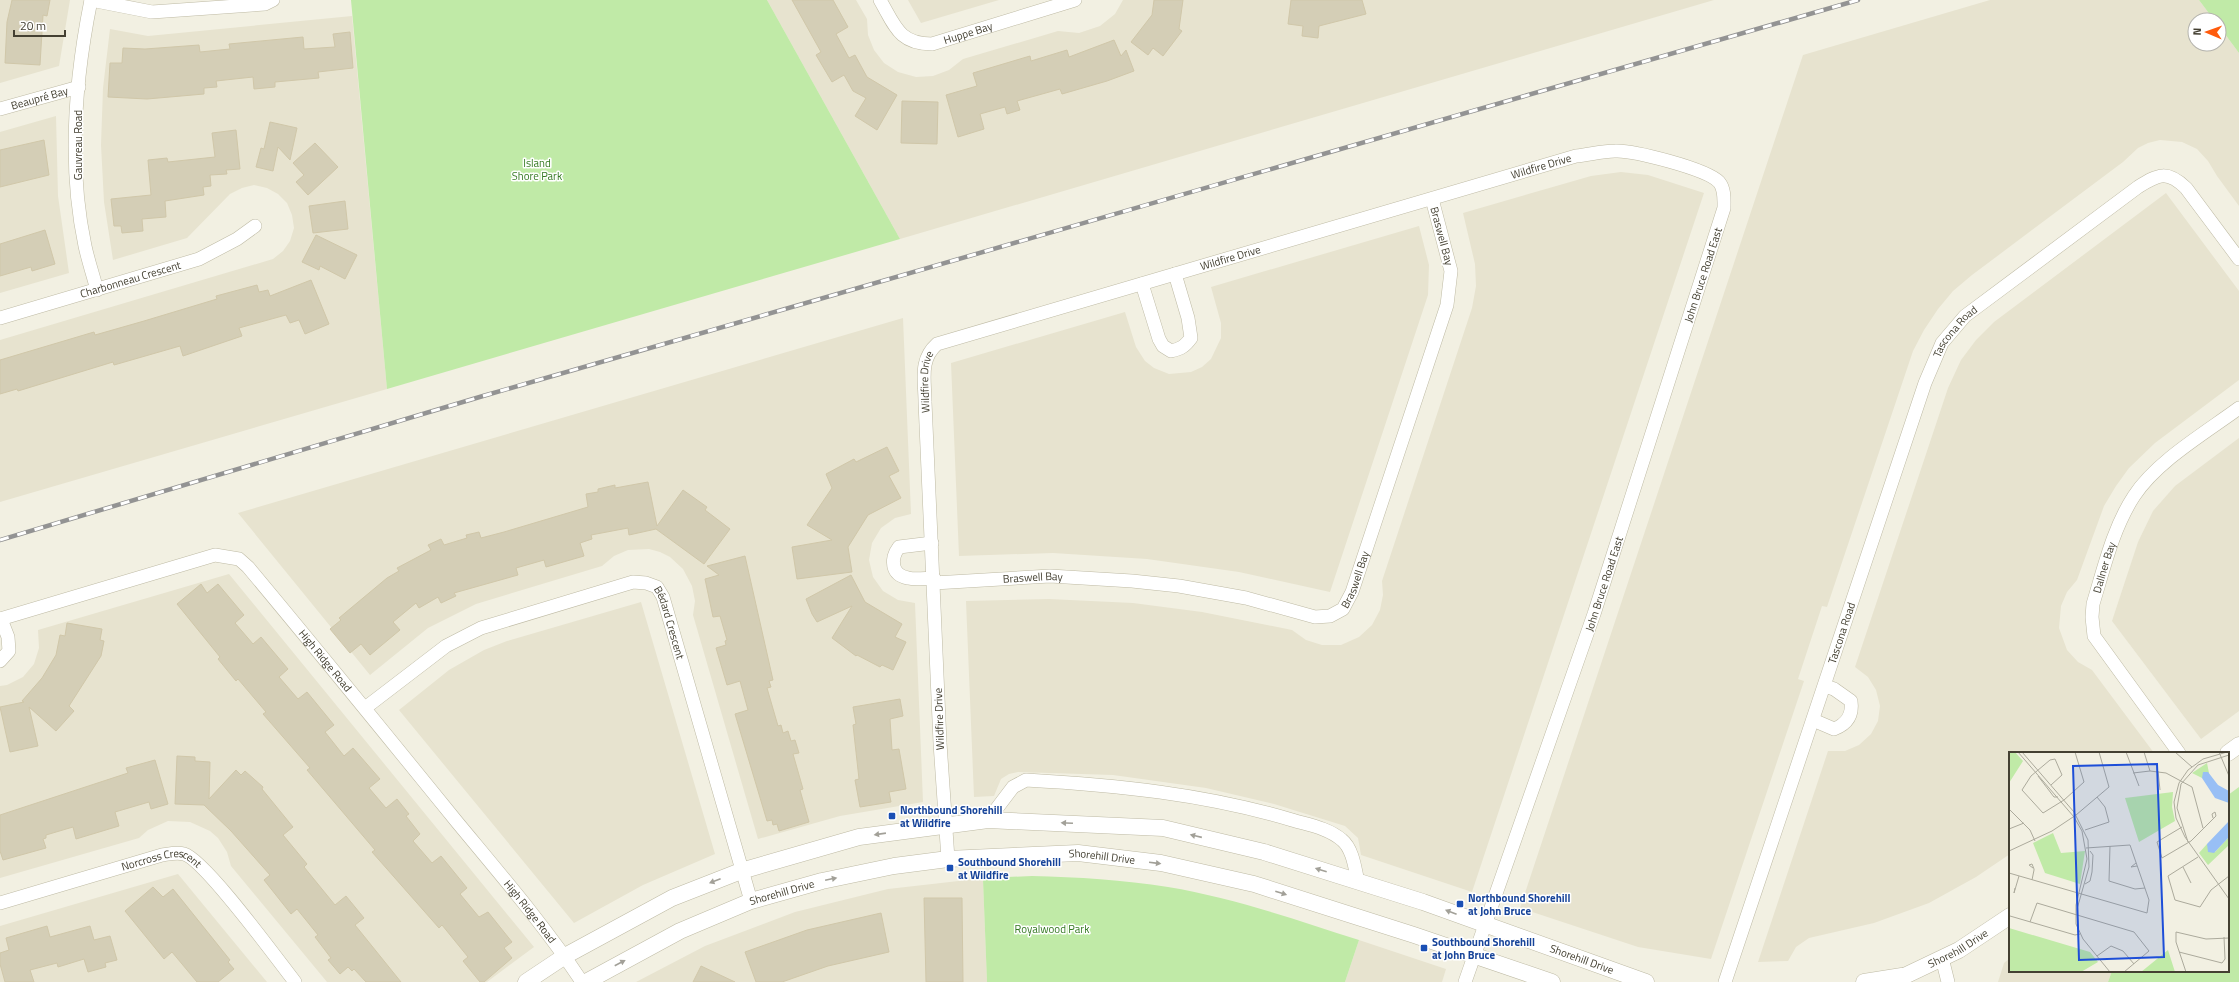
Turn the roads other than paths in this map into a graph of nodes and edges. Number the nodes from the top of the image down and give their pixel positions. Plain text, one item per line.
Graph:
1 (91, 0) edge
2 (273, 0) edge
3 (880, 0) edge
4 (1075, 0) edge
5 (79, 87) junction
6 (0, 109) edge
7 (1719, 182) joint
8 (1432, 199) junction
9 (255, 226) dead end
10 (2239, 259) edge
11 (1175, 274) junction
12 (1142, 284) junction
13 (97, 290) junction
14 (0, 318) edge
15 (2239, 408) edge
16 (932, 543) junction
17 (934, 581) junction
18 (1, 619) edge
19 (0, 661) edge
20 (1825, 686) junction
21 (365, 708) junction
22 (1814, 720) junction
23 (2239, 745) edge
24 (2178, 752) edge
25 (2229, 752) edge
26 (988, 820) junction
27 (945, 825) junction
28 (948, 859) junction
29 (742, 871) junction
30 (1358, 882) junction
31 (752, 901) junction
32 (0, 903) edge
33 (2009, 917) edge
34 (1485, 925) junction
35 (565, 956) junction
36 (1473, 956) junction
37 (1942, 958) junction
38 (1897, 979) edge
39 (294, 982) edge
40 (526, 982) edge
41 (582, 982) edge
42 (586, 982) edge
43 (1465, 982) edge
44 (1552, 982) edge
45 (1646, 982) edge
46 (1725, 982) edge
47 (1864, 982) edge
48 (1948, 982) edge

1 - 2 street
1 - 5 street, Gauvreau Road
3 - 4 street, Huppe Bay
5 - 6 street, Beaupré Bay
5 - 13 street, Gauvreau Road
7 - 8 street, Wildfire Drive
7 - 34 street, John Bruce Road East
8 - 11 street, Wildfire Drive
8 - 17 street, Braswell Bay
9 - 13 street, Charbonneau Crescent
10 - 20 street, Tascona Road
11 - 12 street, Wildfire Drive
11 - 12 street
12 - 16 street, Wildfire Drive
13 - 14 street, Charbonneau Crescent
15 - 24 street, Dallner Bay
16 - 17 street, Wildfire Drive
16 - 17 street
17 - 27 street, Wildfire Drive
18 - 19 street, High Ridge Road
18 - 21 street, High Ridge Road
20 - 22 street, Tascona Road
20 - 22 street
21 - 29 street, Bédard Crescent
21 - 35 street, High Ridge Road
22 - 46 street, Tascona Road
23 - 25 street
26 - 27 street, Shorehill Drive
30 -> 26 street, Shorehill Drive
26 - 30 street
27 - 28 street, Wildfire Drive
27 -> 29 street, Shorehill Drive
31 -> 28 street, Shorehill Drive
28 -> 36 street, Shorehill Drive
29 - 31 street, Bédard Crescent
29 -> 35 street, Shorehill Drive
34 -> 30 street, Shorehill Drive
42 -> 31 street, Shorehill Drive
32 - 39 street, Norcross Crescent
33 - 37 street, Shorehill Drive
34 - 36 street, John Bruce Road East
34 - 45 street, Shorehill Drive
35 - 40 street, Shorehill Drive
35 - 41 street, High Ridge Road
36 - 43 street, John Bruce Road East
36 - 44 street, Shorehill Drive
37 - 38 street, Shorehill Drive
37 - 48 street
38 - 47 street, Shorehill Drive

